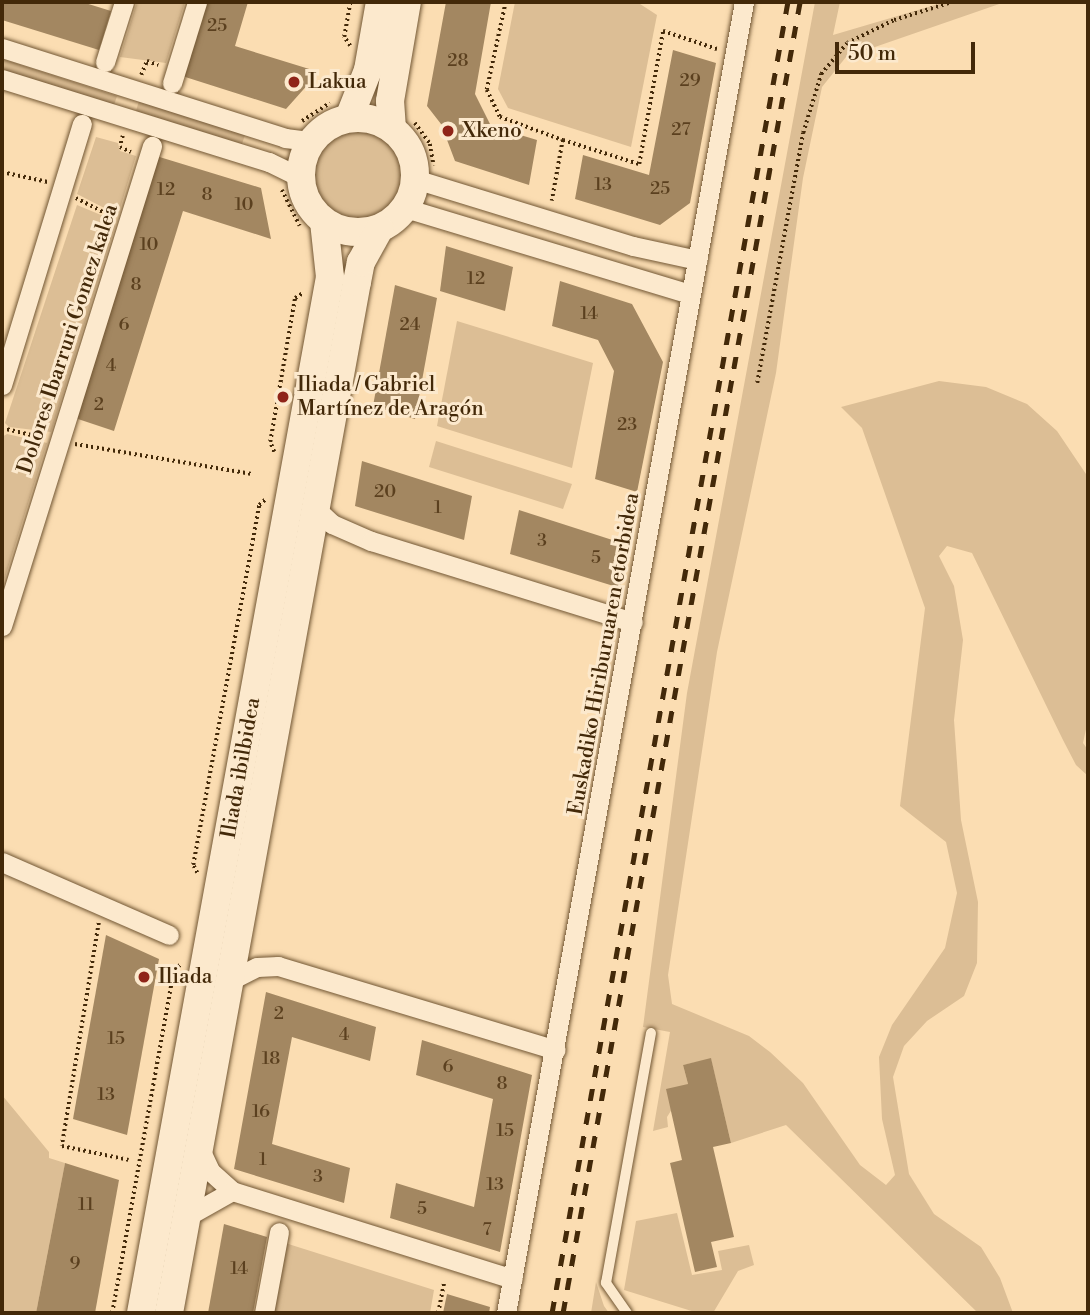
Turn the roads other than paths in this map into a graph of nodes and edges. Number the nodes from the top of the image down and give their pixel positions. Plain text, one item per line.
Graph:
1 (124, 2) edge
2 (197, 2) edge
3 (380, 2) edge
4 (407, 2) edge
5 (744, 2) edge
6 (2, 48) edge
7 (105, 62) dead end
8 (2, 79) edge
9 (172, 83) dead end
10 (341, 110) junction
11 (82, 124) dead end
12 (392, 129) junction
13 (300, 140) junction
14 (152, 146) dead end
15 (290, 172) junction
16 (415, 179) junction
17 (405, 208) junction
18 (316, 228) junction
19 (379, 229) junction
20 (697, 260) junction
21 (690, 294) junction
22 (2, 385) edge
23 (316, 509) junction
24 (633, 622) junction
25 (2, 626) edge
26 (2, 862) edge
27 (169, 935) dead end
28 (229, 981) junction
29 (651, 1033) dead end
30 (556, 1050) junction
31 (199, 1147) junction
32 (232, 1191) junction
33 (186, 1217) junction
34 (279, 1232) dead end
35 (513, 1279) junction
36 (141, 1313) edge
37 (169, 1313) edge
38 (264, 1313) edge
39 (506, 1313) edge
40 (627, 1313) edge

1 - 7 street
2 - 9 street
3 - 10 street
4 - 12 street
5 - 20 street, Euskadiko Hiriburuaren etorbidea
6 - 13 street
8 - 15 street
10 - 12 street
10 - 13 street
11 - 22 street
12 - 16 street
13 - 15 street
14 - 25 street, Dolores Ibarruri Gomez kalea
15 - 18 street
16 - 17 street
16 - 20 street
17 - 19 street
17 - 21 street
18 - 19 street
18 - 36 street, Iliada ibilbidea
19 - 23 street, Iliada ibilbidea
20 - 21 street, Euskadiko Hiriburuaren etorbidea
21 - 24 street, Euskadiko Hiriburuaren etorbidea
23 - 24 street
23 - 28 street, Iliada ibilbidea
24 - 30 street, Euskadiko Hiriburuaren etorbidea
26 - 27 street
28 - 30 street
28 - 31 street, Iliada ibilbidea
29 - 40 lane
30 - 35 street, Euskadiko Hiriburuaren etorbidea
31 - 32 street
31 - 33 street, Iliada ibilbidea
32 - 33 street
32 - 35 street
33 - 37 street, Iliada ibilbidea
34 - 38 street
35 - 39 street, Euskadiko Hiriburuaren etorbidea

